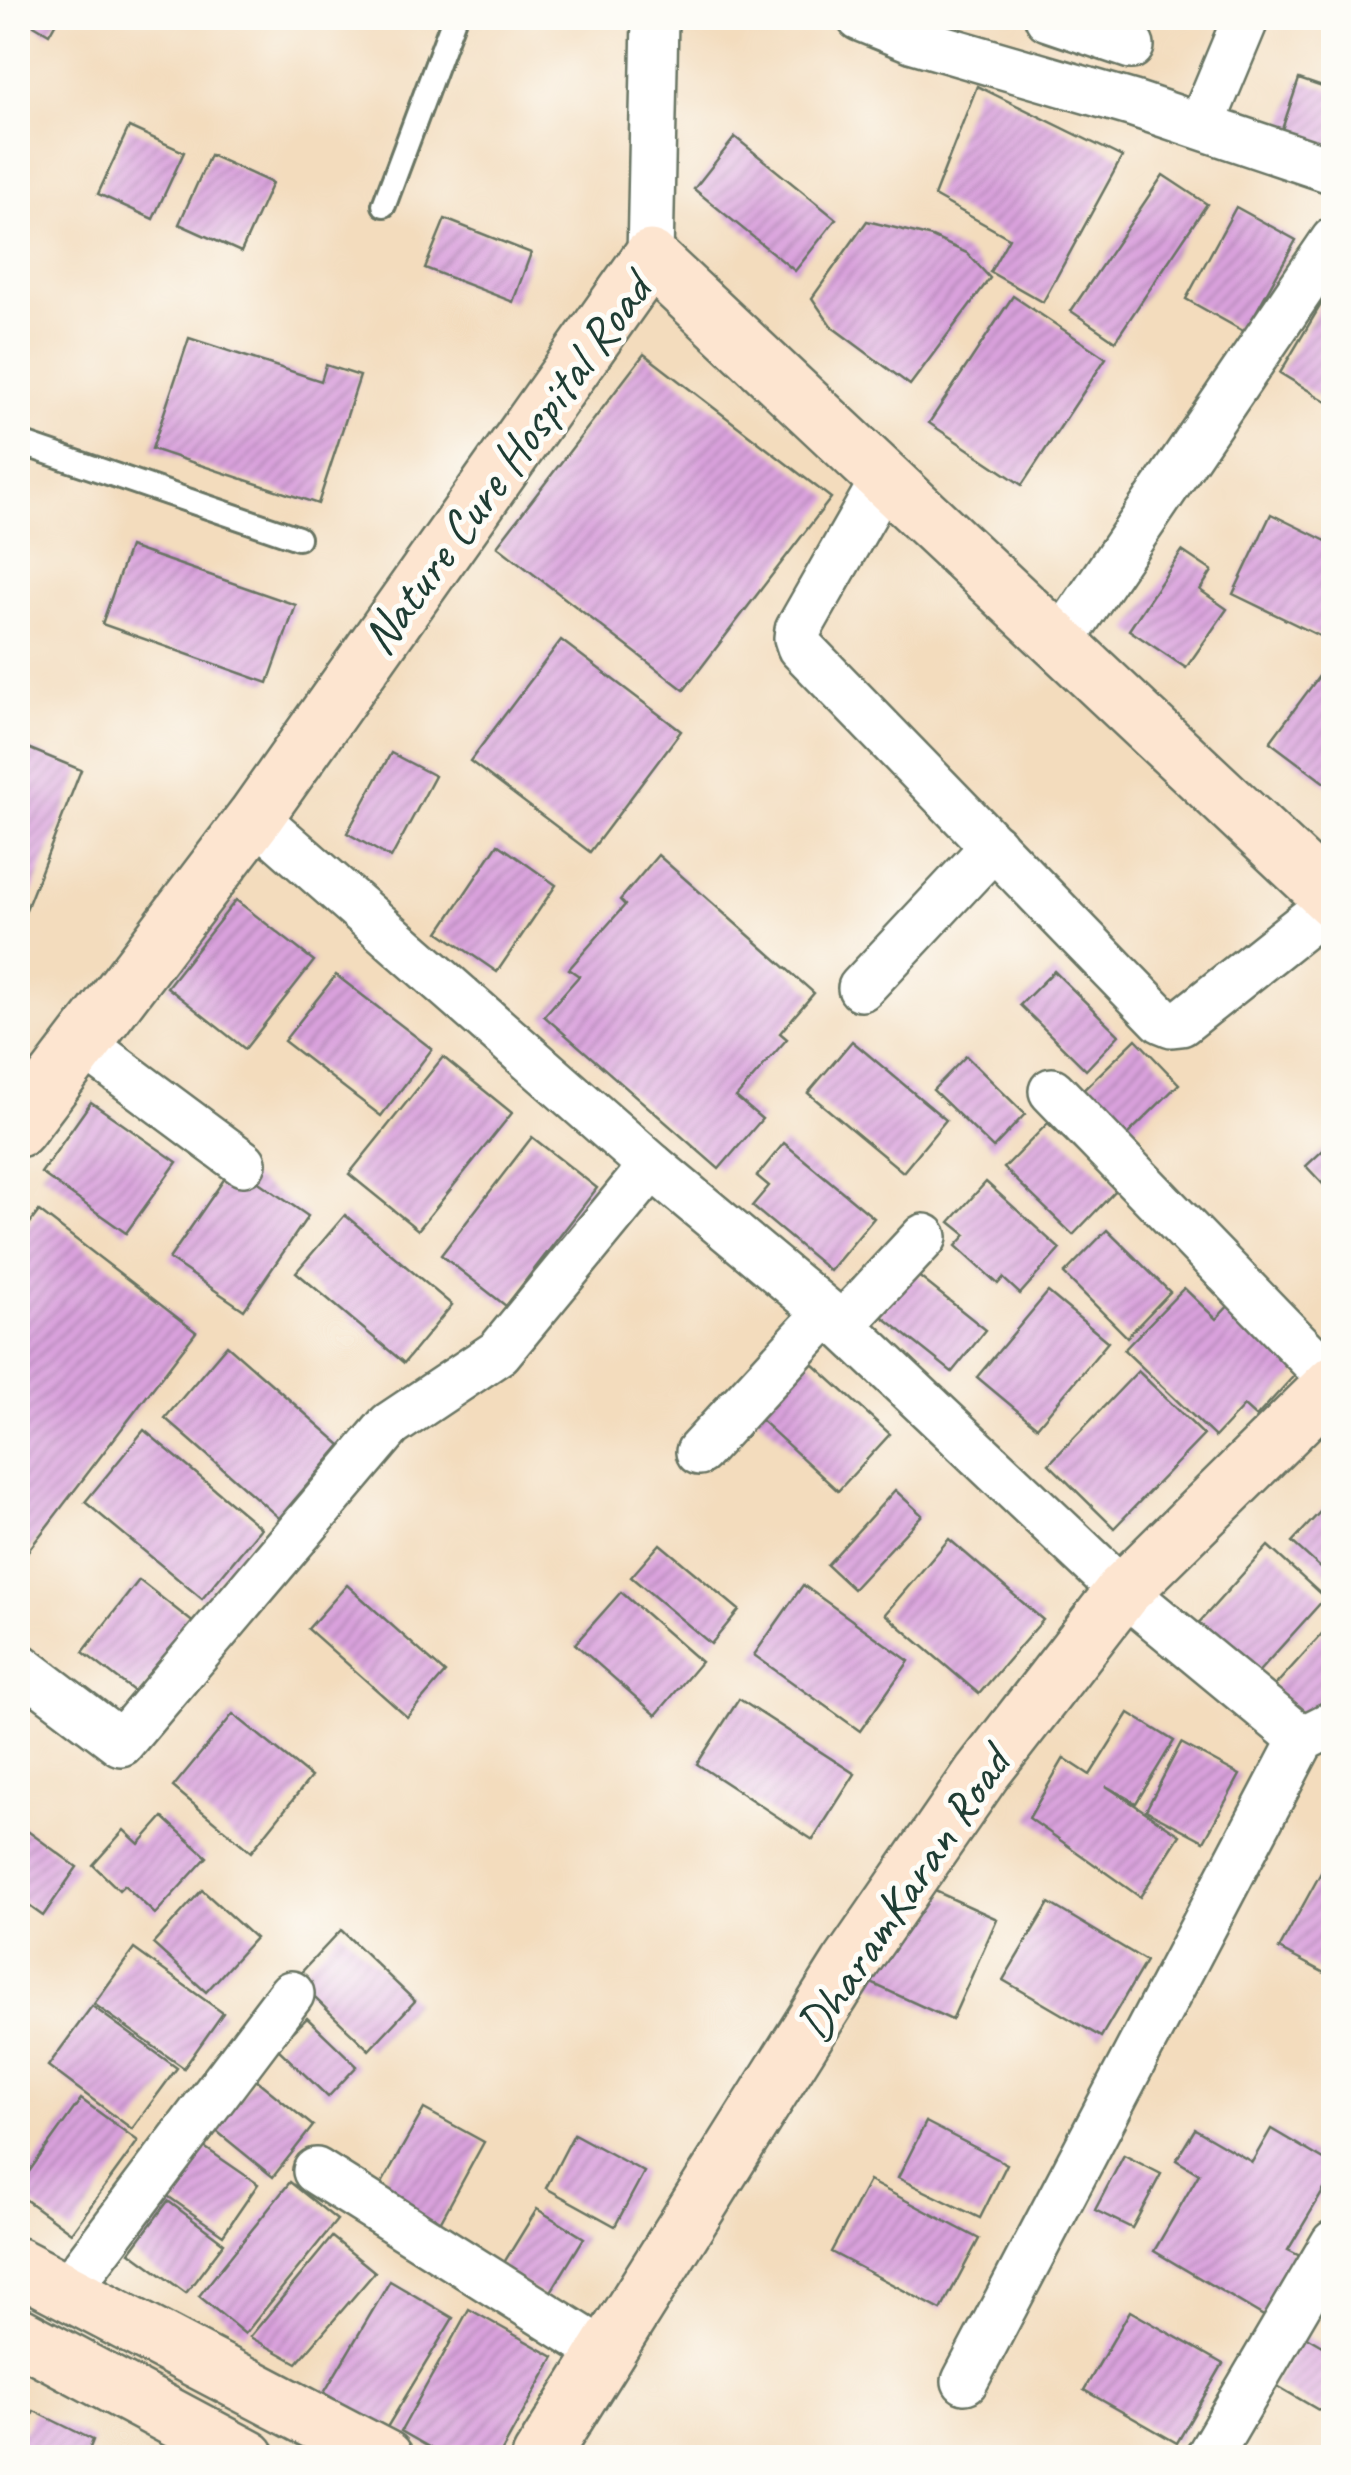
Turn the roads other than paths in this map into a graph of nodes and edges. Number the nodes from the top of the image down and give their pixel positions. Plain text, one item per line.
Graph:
1 (454, 18) edge
2 (655, 18) edge
3 (1048, 18) edge
4 (1246, 18) edge
5 (887, 23) edge
6 (1137, 32) edge
7 (1112, 97) junction
8 (1200, 126) junction
9 (1334, 171) edge
10 (384, 204) dead end
11 (1334, 240) edge
12 (650, 258) junction
13 (18, 442) edge
14 (884, 479) junction
15 (298, 538) dead end
16 (1060, 642) junction
17 (254, 817) junction
18 (994, 846) junction
19 (1334, 901) edge
20 (861, 988) dead end
21 (82, 1044) junction
22 (1052, 1092) dead end
23 (18, 1129) edge
24 (243, 1162) dead end
25 (652, 1166) junction
26 (924, 1238) dead end
27 (834, 1319) junction
28 (1334, 1382) edge
29 (699, 1452) dead end
30 (1123, 1591) junction
31 (18, 1665) edge
32 (1318, 1731) edge
33 (292, 1994) dead end
34 (316, 2172) dead end
35 (1334, 2243) edge
36 (18, 2266) edge
37 (66, 2292) junction
38 (18, 2335) edge
39 (605, 2353) junction
40 (965, 2381) dead end
41 (248, 2458) edge
42 (385, 2458) edge
43 (540, 2458) edge
44 (1208, 2458) edge

1 - 10 lane
2 - 12 street
3 - 6 street
4 - 8 street
5 - 7 street
6 - 7 street
7 - 8 street
8 - 9 street
11 - 16 street
12 - 14 street, Nature Cure Hospital Road
12 - 17 street, Nature Cure Hospital Road
13 - 15 lane
14 - 16 street, Nature Cure Hospital Road
14 - 18 street
16 - 19 street, Nature Cure Hospital Road
17 - 21 street, Nature Cure Hospital Road
17 - 25 street
18 - 19 street
18 - 20 street
21 - 23 street, Nature Cure Hospital Road
21 - 24 street
22 - 28 street
25 - 27 street
25 - 31 street
26 - 27 street
27 - 29 street
27 - 30 street
28 - 30 street, DharamKaran Road
30 - 32 street
30 - 39 street, DharamKaran Road
32 - 40 street
33 - 37 street
34 - 39 street
35 - 44 street
36 - 37 street
37 - 42 street
38 - 41 street
39 - 43 street, DharamKaran Road

